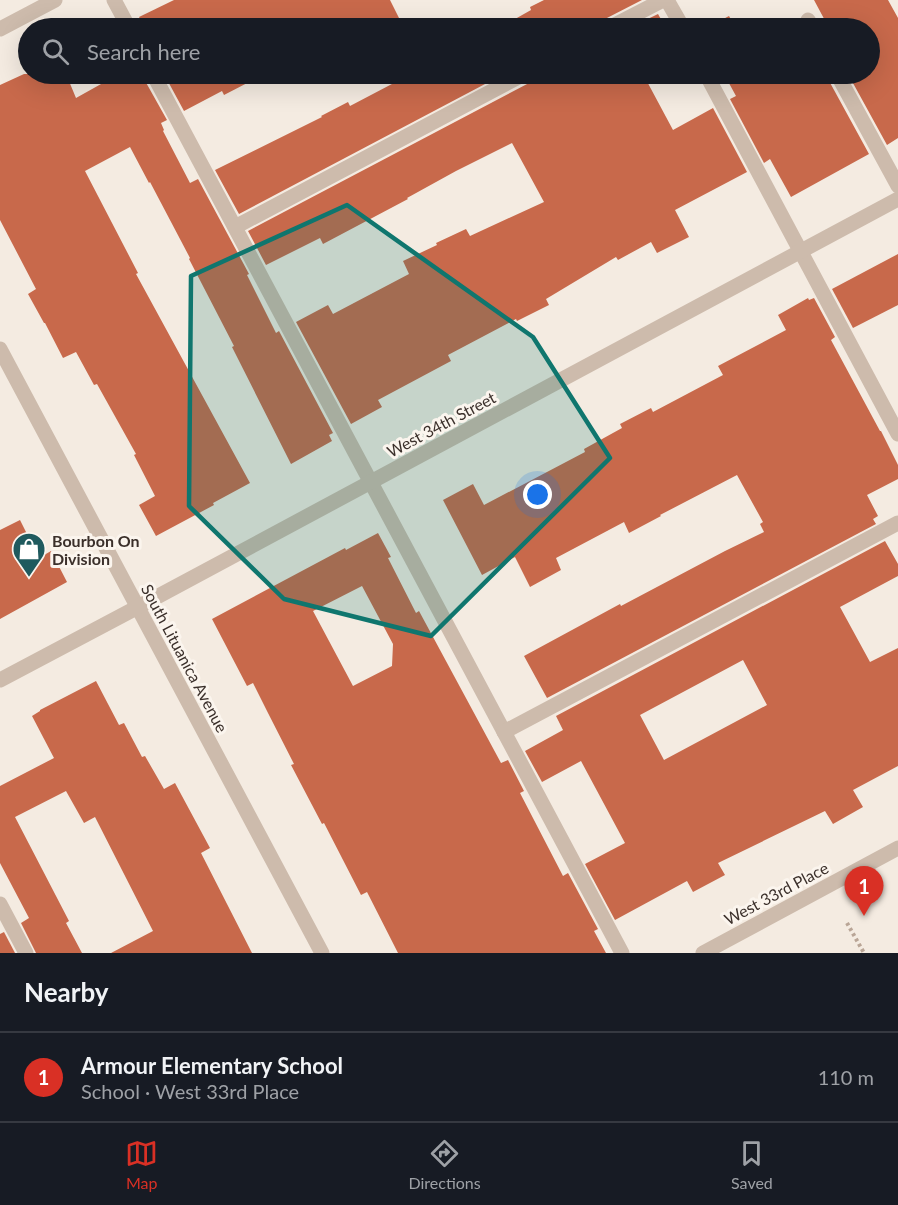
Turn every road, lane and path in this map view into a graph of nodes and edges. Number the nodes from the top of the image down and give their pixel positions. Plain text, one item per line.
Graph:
1 (55, 0) edge
2 (114, 0) edge
3 (663, 0) edge
4 (668, 0) edge
5 (21, 18) edge
6 (124, 18) edge
7 (628, 18) edge
8 (677, 18) edge
9 (18, 20) edge
10 (0, 29) edge
11 (158, 84) edge
12 (505, 84) edge
13 (711, 84) edge
14 (842, 84) edge
15 (898, 186) edge
16 (898, 199) edge
17 (235, 227) junction
18 (801, 251) junction
19 (0, 349) edge
20 (898, 434) edge
21 (371, 482) junction
22 (898, 523) edge
23 (138, 607) junction
24 (0, 680) edge
25 (504, 732) junction
26 (898, 848) edge
27 (0, 904) edge
28 (847, 923) dead end
29 (26, 953) edge
30 (322, 953) edge
31 (622, 953) edge
32 (703, 953) edge
33 (864, 953) edge

1 - 5 street
2 - 6 street
3 - 7 street
4 - 8 street
9 - 10 street
11 - 17 street
12 - 17 street
13 - 18 street
14 - 15 street
16 - 18 street, West 34th Street
17 - 21 street
18 - 20 street
18 - 21 street, West 34th Street
19 - 23 street, South Lituanica Avenue
21 - 23 street, West 34th Street
21 - 25 street
22 - 25 street
23 - 24 street, West 34th Street
23 - 30 street, South Lituanica Avenue
25 - 31 street
26 - 32 street, West 33rd Place
27 - 29 street
28 - 33 path

